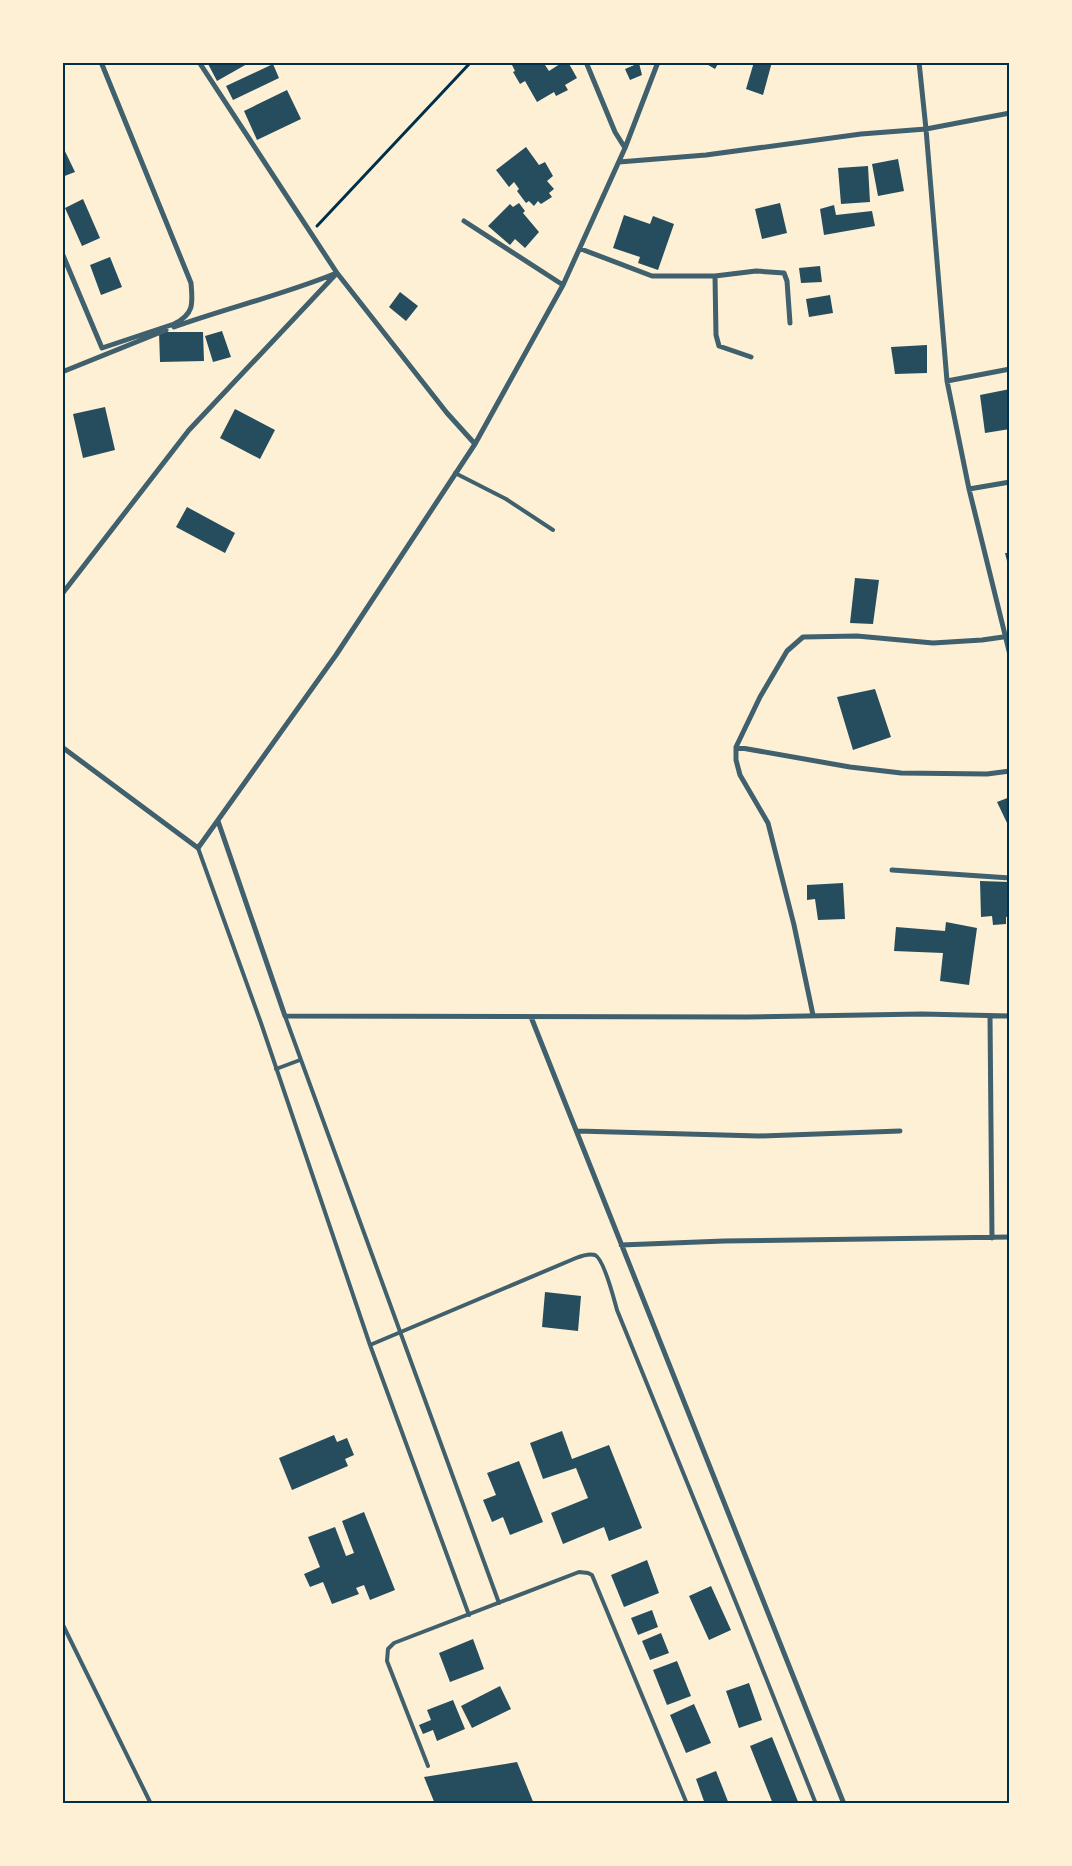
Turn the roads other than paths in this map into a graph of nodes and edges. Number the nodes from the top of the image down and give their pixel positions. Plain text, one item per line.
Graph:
1 (101, 62) edge
2 (199, 62) edge
3 (586, 62) edge
4 (658, 62) edge
5 (919, 62) edge
6 (1010, 113) edge
7 (926, 128) junction
8 (625, 148) junction
9 (619, 162) junction
10 (464, 221) dead end
11 (580, 249) junction
12 (62, 252) edge
13 (337, 273) junction
14 (715, 276) junction
15 (563, 284) junction
16 (790, 323) dead end
17 (751, 357) dead end
18 (1010, 369) edge
19 (62, 372) edge
20 (947, 381) junction
21 (475, 444) junction
22 (455, 473) junction
23 (1010, 482) edge
24 (969, 489) junction
25 (553, 530) dead end
26 (62, 594) edge
27 (1007, 636) edge
28 (1010, 654) edge
29 (62, 747) edge
30 (736, 747) junction
31 (1010, 772) edge
32 (218, 820) junction
33 (198, 848) junction
34 (892, 870) dead end
35 (1010, 878) edge
36 (813, 1015) junction
37 (285, 1016) junction
38 (990, 1016) junction
39 (1010, 1016) edge
40 (531, 1017) junction
41 (300, 1060) junction
42 (276, 1069) junction
43 (576, 1131) junction
44 (900, 1131) dead end
45 (1010, 1237) edge
46 (992, 1238) junction
47 (621, 1245) junction
48 (400, 1332) junction
49 (370, 1345) junction
50 (499, 1602) junction
51 (469, 1615) junction
52 (62, 1623) edge
53 (428, 1766) dead end
54 (151, 1804) edge
55 (686, 1804) edge
56 (816, 1804) edge
57 (844, 1804) edge

1 - 12 street
2 - 13 street
3 - 8 street
4 - 8 street
5 - 7 street
6 - 7 street
7 - 9 street
7 - 20 street
8 - 9 street
9 - 11 street
10 - 15 street
11 - 14 street
11 - 15 street
13 - 19 street
13 - 21 street
13 - 26 street
14 - 16 street
14 - 17 street
15 - 21 street
18 - 20 street
20 - 24 street
21 - 22 street
22 - 25 lane
22 - 32 street
23 - 24 street
24 - 27 street
27 - 28 street
27 - 30 street
29 - 33 street
30 - 31 street
30 - 36 street
32 - 33 street
32 - 37 street
33 - 42 lane
34 - 35 street
36 - 38 street
36 - 40 street
37 - 40 street
37 - 41 lane
38 - 39 street
38 - 46 street
40 - 43 street
41 - 42 lane
41 - 48 lane
42 - 49 lane
43 - 44 street
43 - 47 street
45 - 46 street
46 - 47 street
47 - 57 street
48 - 49 lane
48 - 50 lane
48 - 56 lane
49 - 51 lane
50 - 51 lane
50 - 55 lane
51 - 53 lane
52 - 54 lane

